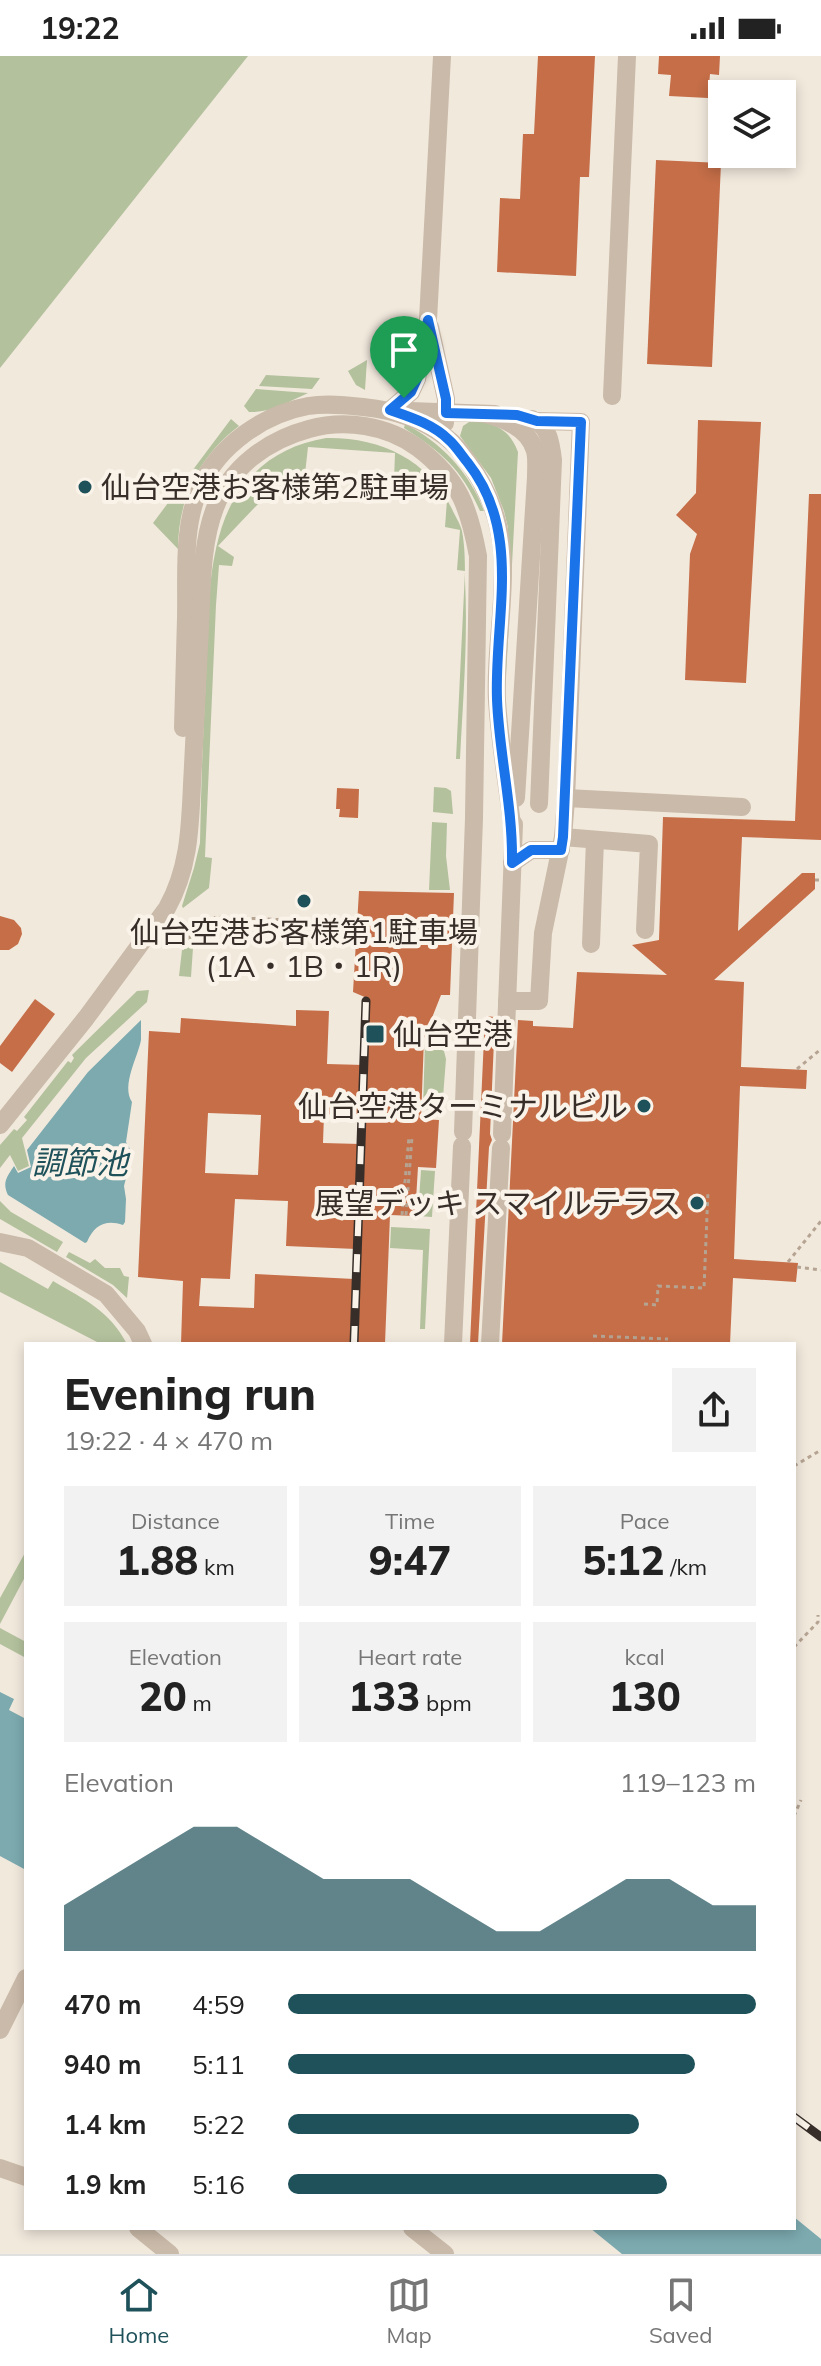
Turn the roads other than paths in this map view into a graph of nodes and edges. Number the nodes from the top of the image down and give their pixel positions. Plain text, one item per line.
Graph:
1 (442, 56) edge
2 (627, 56) edge
3 (428, 320) junction
4 (612, 396) dead end
5 (390, 410) junction
6 (446, 413) junction
7 (485, 414) junction
8 (537, 421) junction
9 (444, 436) junction
10 (502, 587) junction
11 (477, 673) junction
12 (566, 801) junction
13 (539, 804) junction
14 (742, 807) dead end
15 (514, 824) junction
16 (190, 838) junction
17 (595, 840) junction
18 (562, 844) junction
19 (512, 863) junction
20 (645, 930) dead end
21 (591, 944) dead end
22 (507, 1001) junction
23 (0, 1125) edge
24 (0, 1229) edge
25 (0, 1242) edge
26 (28, 1248) junction
27 (142, 1342) edge
28 (453, 1342) edge
29 (490, 1342) edge
30 (14, 1995) edge
31 (0, 2030) edge
32 (0, 2168) edge
33 (24, 2176) edge
34 (140, 2230) edge
35 (415, 2230) edge
36 (170, 2254) edge
37 (445, 2254) edge

1 - 3 street
2 - 4 street
3 - 5 street
3 - 6 street
5 - 6 street
5 - 9 street
5 - 16 street
6 - 7 street
6 - 9 street
7 - 8 street
7 - 15 street
8 - 12 street
8 - 13 street
9 - 10 street
10 - 11 street
10 - 15 street
11 - 16 street
11 - 28 street
12 - 13 street
12 - 14 street
12 - 18 street
13 - 15 street
15 - 19 street
16 - 23 street
17 - 18 street
17 - 20 street
17 - 21 street
18 - 19 street
18 - 22 street
19 - 22 street
22 - 29 street
24 - 26 street
25 - 26 street
26 - 27 street
30 - 31 street
32 - 33 street
34 - 36 street
35 - 37 street

